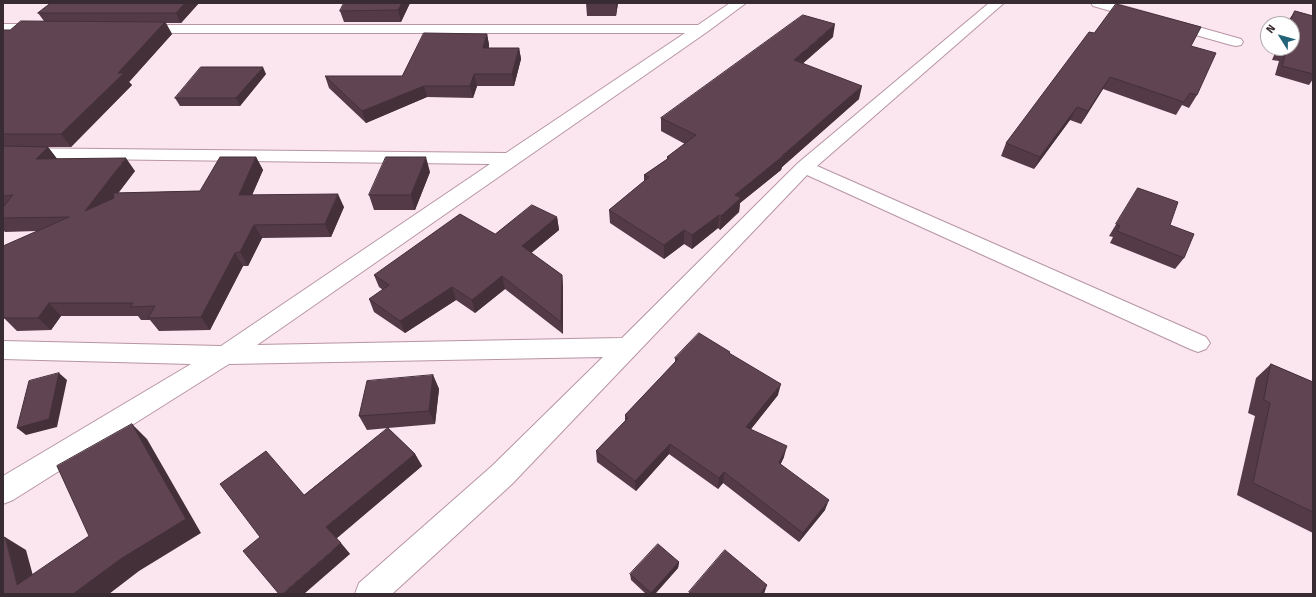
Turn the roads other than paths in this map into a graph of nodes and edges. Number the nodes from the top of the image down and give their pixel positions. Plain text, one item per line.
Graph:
1 (739, 3) edge
2 (997, 3) edge
3 (1098, 3) edge
4 (3, 28) edge
5 (59, 28) edge
6 (122, 28) edge
7 (702, 29) junction
8 (1236, 42) dead end
9 (3, 153) edge
10 (511, 159) junction
11 (804, 167) junction
12 (1198, 343) dead end
13 (627, 347) junction
14 (3, 350) edge
15 (224, 355) junction
16 (3, 491) edge
17 (370, 594) edge

1 - 7 street
2 - 11 street
3 - 8 street
4 - 5 street
6 - 7 street
7 - 10 street
9 - 10 street
10 - 15 street
11 - 12 street
11 - 13 street
13 - 15 street
13 - 17 street
14 - 15 street
15 - 16 street

